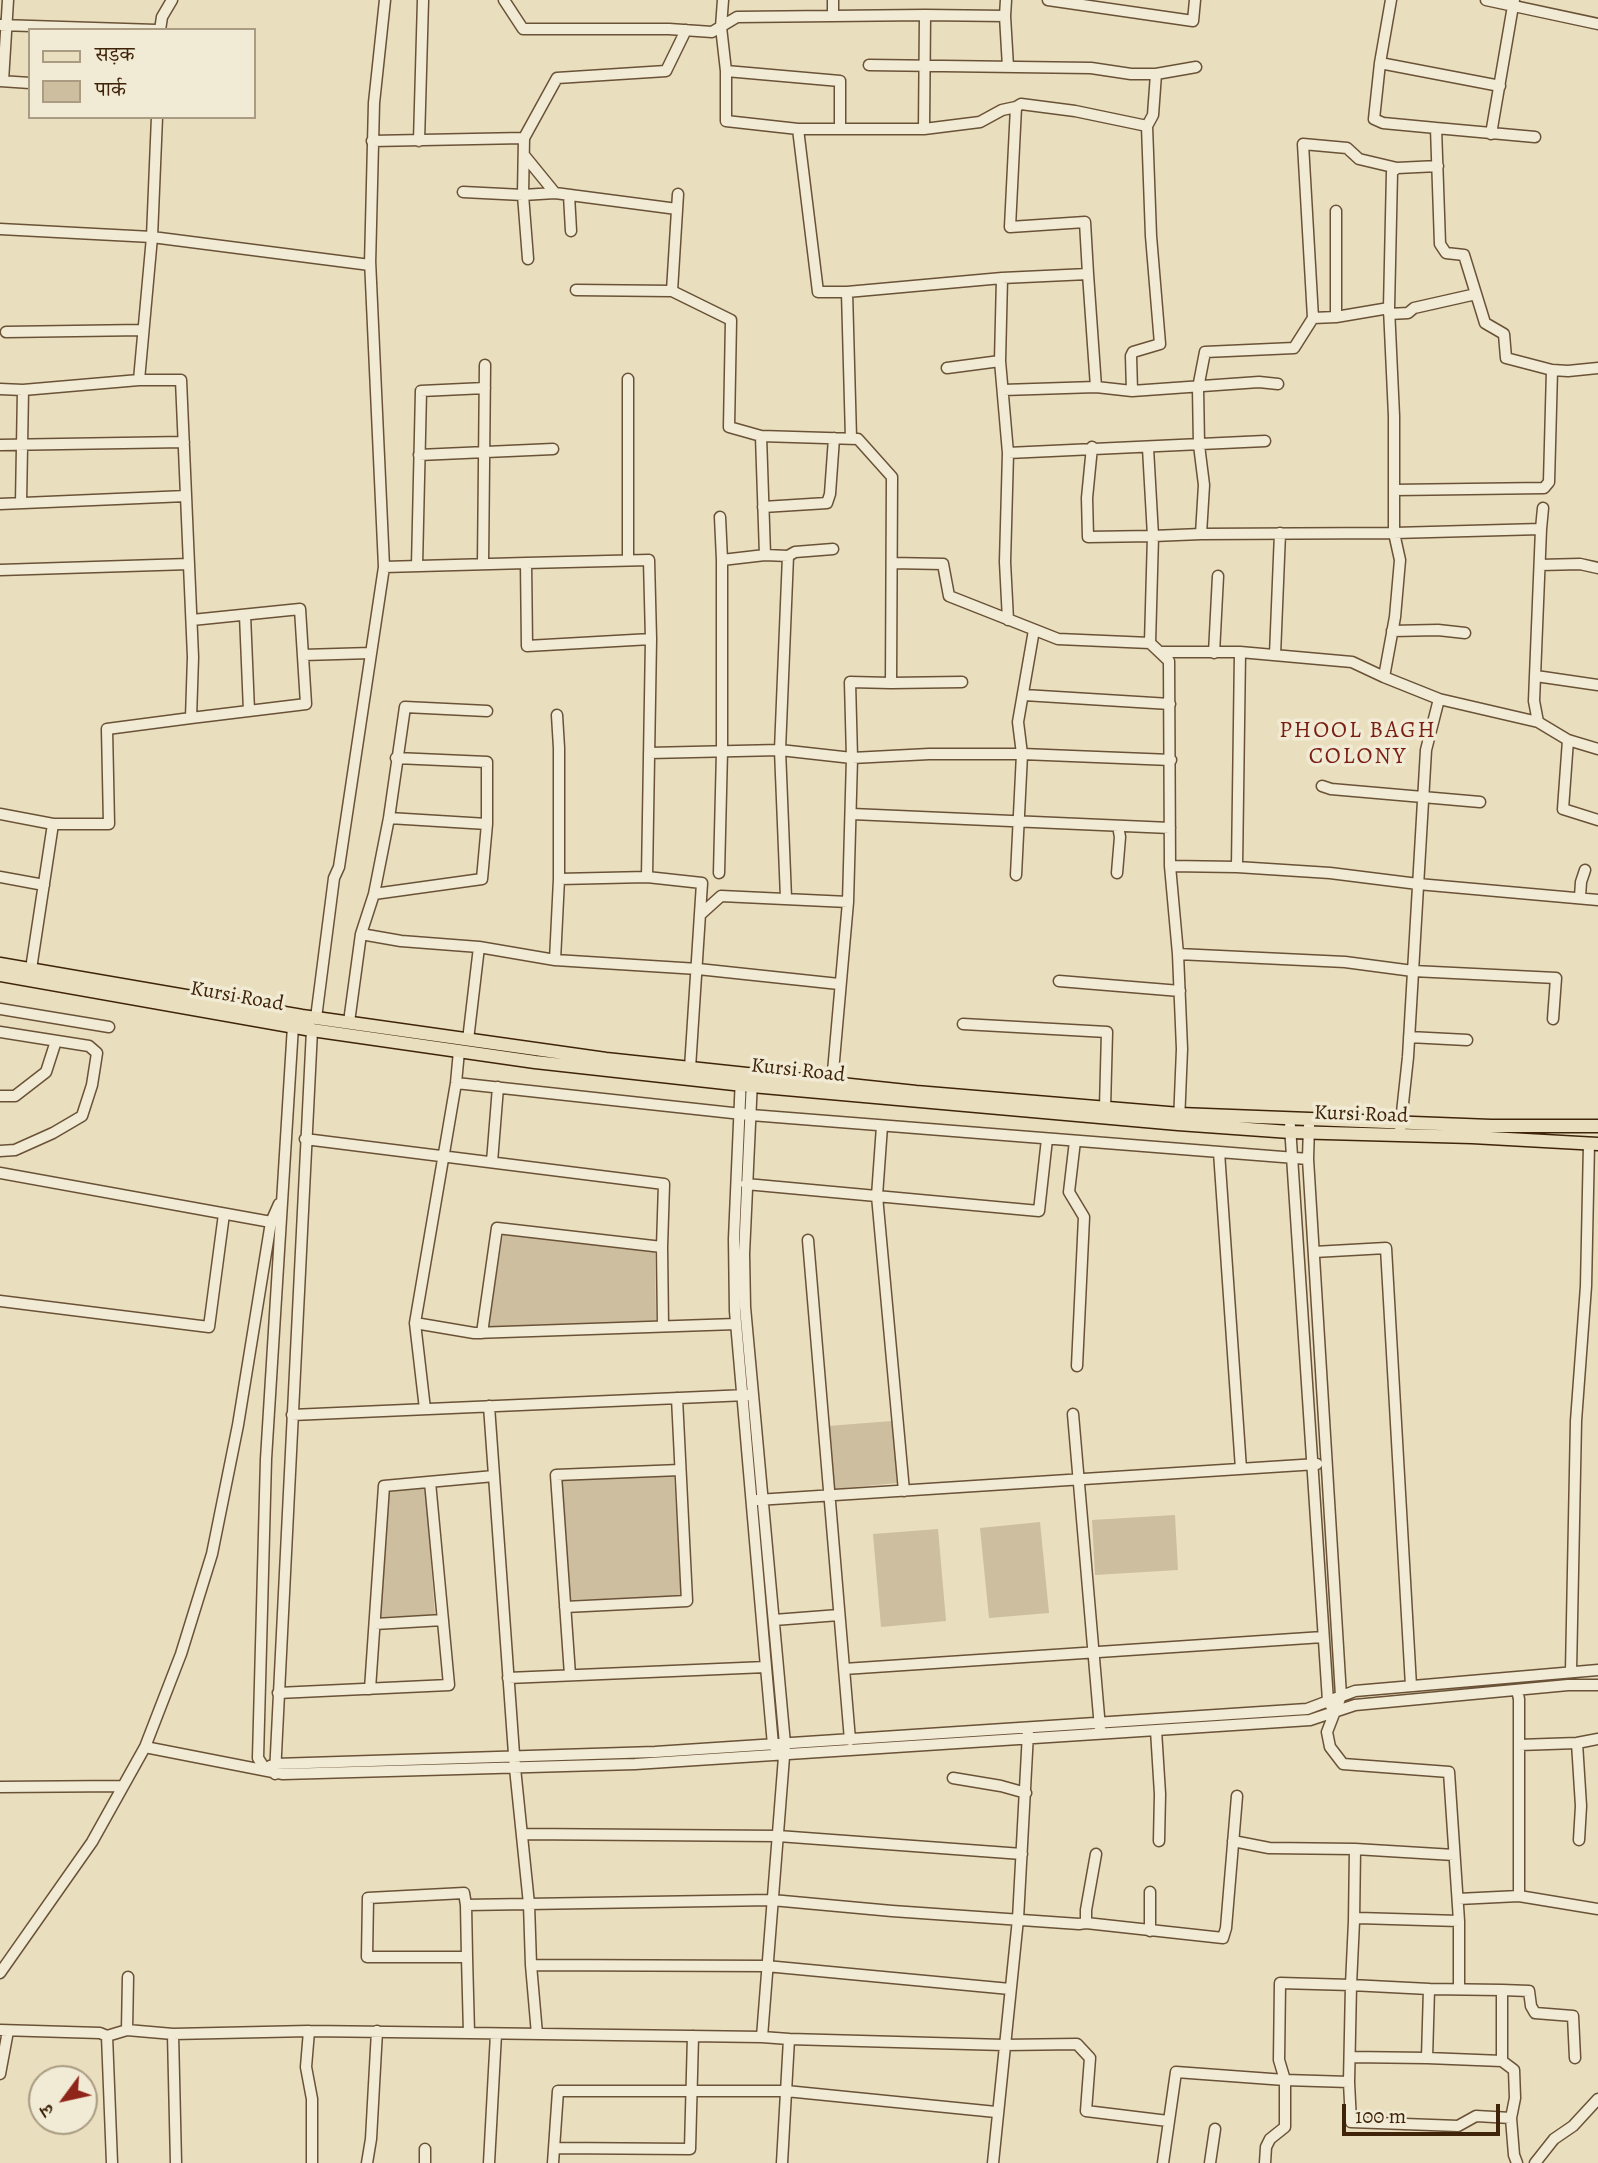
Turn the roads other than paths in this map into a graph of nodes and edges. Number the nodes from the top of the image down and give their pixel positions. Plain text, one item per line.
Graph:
1 (8, 0) edge
2 (172, 0) edge
3 (384, 0) edge
4 (423, 0) edge
5 (504, 0) edge
6 (723, 0) edge
7 (833, 0) edge
8 (1006, 0) edge
9 (1048, 0) edge
10 (1195, 0) edge
11 (1391, 0) edge
12 (1486, 0) edge
13 (1513, 3) edge
14 (833, 15) junction
15 (925, 15) junction
16 (1004, 16) junction
17 (1598, 24) edge
18 (3, 25) edge
19 (721, 27) junction
20 (96, 28) edge
21 (159, 28) edge
22 (686, 30) junction
23 (1380, 63) junction
24 (923, 64) junction
25 (869, 65) dead end
26 (1008, 66) junction
27 (1196, 67) dead end
28 (726, 71) junction
29 (1156, 74) junction
30 (2, 81) edge
31 (28, 83) edge
32 (1500, 86) junction
33 (1016, 107) junction
34 (157, 119) edge
35 (1147, 126) junction
36 (840, 128) junction
37 (1436, 128) junction
38 (798, 129) junction
39 (923, 130) junction
40 (1491, 134) junction
41 (524, 138) junction
42 (1535, 138) dead end
43 (372, 141) junction
44 (419, 141) junction
45 (524, 155) junction
46 (1437, 166) junction
47 (1397, 169) junction
48 (463, 192) dead end
49 (555, 193) junction
50 (678, 194) dead end
51 (523, 195) junction
52 (569, 195) junction
53 (677, 209) junction
54 (1336, 211) dead end
55 (0, 229) edge
56 (571, 231) dead end
57 (152, 237) junction
58 (370, 258) junction
59 (527, 259) dead end
60 (1088, 274) junction
61 (1002, 278) junction
62 (576, 290) dead end
63 (672, 291) junction
64 (847, 292) junction
65 (1476, 294) junction
66 (1389, 311) junction
67 (1336, 317) junction
68 (1313, 318) junction
69 (144, 330) junction
70 (6, 332) dead end
71 (1000, 361) junction
72 (485, 365) dead end
73 (947, 368) dead end
74 (1598, 368) edge
75 (1552, 370) junction
76 (628, 379) dead end
77 (139, 380) junction
78 (1279, 384) dead end
79 (1096, 387) junction
80 (485, 388) junction
81 (1198, 388) junction
82 (0, 390) edge
83 (23, 390) junction
84 (1003, 390) junction
85 (1132, 391) junction
86 (761, 436) junction
87 (834, 438) junction
88 (851, 438) junction
89 (1265, 441) dead end
90 (184, 442) junction
91 (22, 444) junction
92 (0, 445) edge
93 (1199, 445) junction
94 (1092, 447) junction
95 (1148, 448) junction
96 (553, 449) dead end
97 (484, 453) junction
98 (1008, 453) junction
99 (419, 455) junction
100 (1394, 490) junction
101 (186, 496) junction
102 (21, 503) junction
103 (0, 504) edge
104 (763, 507) junction
105 (1543, 509) dead end
106 (720, 517) dead end
107 (1541, 529) junction
108 (1280, 533) junction
109 (1394, 533) junction
110 (1201, 534) junction
111 (1153, 536) junction
112 (833, 549) dead end
113 (765, 555) junction
114 (788, 556) junction
115 (628, 559) junction
116 (722, 560) junction
117 (526, 563) junction
118 (892, 563) junction
119 (189, 564) junction
120 (483, 564) junction
121 (1540, 565) junction
122 (417, 566) junction
123 (384, 567) junction
124 (1598, 568) edge
125 (0, 570) edge
126 (1218, 576) dead end
127 (245, 615) junction
128 (192, 620) junction
129 (1008, 620) junction
130 (1034, 630) junction
131 (1392, 631) junction
132 (1465, 633) dead end
133 (650, 639) junction
134 (1150, 643) junction
135 (1162, 652) junction
136 (1240, 652) junction
137 (371, 653) junction
138 (1214, 653) junction
139 (303, 655) junction
140 (1275, 655) junction
141 (1535, 676) junction
142 (1384, 677) junction
143 (962, 682) dead end
144 (891, 683) junction
145 (1598, 685) edge
146 (1024, 695) junction
147 (1439, 699) junction
148 (1170, 704) junction
149 (250, 711) junction
150 (487, 711) dead end
151 (557, 715) dead end
152 (191, 718) junction
153 (1538, 722) junction
154 (1568, 740) junction
155 (1598, 749) edge
156 (779, 750) junction
157 (722, 751) junction
158 (649, 753) junction
159 (1022, 754) junction
160 (396, 758) junction
161 (852, 758) junction
162 (1171, 760) junction
163 (1322, 786) dead end
164 (1423, 799) junction
165 (1480, 802) dead end
166 (0, 814) edge
167 (852, 814) junction
168 (388, 818) junction
169 (1598, 820) edge
170 (1017, 821) junction
171 (53, 824) junction
172 (487, 824) junction
173 (1118, 826) junction
174 (1170, 828) junction
175 (1170, 866) junction
176 (1237, 867) junction
177 (1585, 870) dead end
178 (719, 873) dead end
179 (1117, 873) dead end
180 (1016, 875) dead end
181 (0, 877) edge
182 (647, 877) junction
183 (559, 879) junction
184 (1418, 884) junction
185 (44, 885) junction
186 (374, 894) junction
187 (1580, 897) junction
188 (786, 898) junction
189 (1598, 900) edge
190 (848, 902) junction
191 (701, 914) junction
192 (362, 934) junction
193 (479, 947) junction
194 (1178, 954) junction
195 (555, 960) junction
196 (0, 964) edge
197 (698, 969) junction
198 (23, 971) junction
199 (1413, 971) junction
200 (0, 975) edge
201 (1059, 981) dead end
202 (839, 984) junction
203 (1180, 992) junction
204 (168, 998) junction
205 (4, 1009) edge
206 (302, 1016) junction
207 (1553, 1019) dead end
208 (349, 1022) junction
209 (314, 1024) junction
210 (963, 1024) dead end
211 (293, 1026) junction
212 (109, 1027) dead end
213 (3, 1032) edge
214 (1409, 1037) junction
215 (468, 1040) junction
216 (1467, 1040) dead end
217 (56, 1041) junction
218 (459, 1051) junction
219 (690, 1068) junction
220 (746, 1079) junction
221 (456, 1083) junction
222 (832, 1083) junction
223 (498, 1087) junction
224 (0, 1096) edge
225 (1105, 1108) junction
226 (746, 1115) junction
227 (1290, 1118) junction
228 (1179, 1119) junction
229 (882, 1126) junction
230 (1309, 1126) junction
231 (1598, 1126) edge
232 (1400, 1129) junction
233 (1290, 1132) junction
234 (305, 1139) junction
235 (1047, 1139) junction
236 (1074, 1141) junction
237 (1594, 1144) edge
238 (0, 1151) edge
239 (1219, 1152) junction
240 (444, 1156) junction
241 (1291, 1157) junction
242 (1308, 1159) junction
243 (492, 1162) junction
244 (0, 1173) edge
245 (746, 1184) junction
246 (877, 1196) junction
247 (282, 1197) junction
248 (224, 1213) junction
249 (271, 1222) junction
250 (1592, 1231) edge
251 (808, 1240) dead end
252 (662, 1247) junction
253 (1314, 1252) junction
254 (0, 1301) edge
255 (415, 1323) junction
256 (736, 1324) junction
257 (663, 1326) junction
258 (482, 1333) junction
259 (1077, 1366) dead end
260 (748, 1395) junction
261 (677, 1398) junction
262 (489, 1406) junction
263 (425, 1409) junction
264 (1073, 1414) dead end
265 (292, 1415) junction
266 (1327, 1464) junction
267 (1312, 1465) junction
268 (1241, 1469) junction
269 (680, 1470) junction
270 (494, 1476) junction
271 (1079, 1479) junction
272 (430, 1482) junction
273 (904, 1490) junction
274 (829, 1495) junction
275 (757, 1500) junction
276 (565, 1607) junction
277 (839, 1615) junction
278 (443, 1620) junction
279 (774, 1620) junction
280 (375, 1624) junction
281 (1323, 1637) junction
282 (1094, 1652) junction
283 (766, 1667) junction
284 (844, 1670) junction
285 (1598, 1670) edge
286 (1572, 1671) junction
287 (570, 1675) junction
288 (508, 1678) junction
289 (1598, 1685) edge
290 (1411, 1686) junction
291 (370, 1689) junction
292 (1517, 1690) junction
293 (278, 1693) junction
294 (1341, 1696) junction
295 (1328, 1701) junction
296 (1335, 1712) junction
297 (1100, 1729) junction
298 (1156, 1730) junction
299 (1028, 1734) junction
300 (850, 1740) junction
301 (1598, 1740) edge
302 (1577, 1743) junction
303 (1519, 1745) junction
304 (145, 1746) junction
305 (780, 1748) junction
306 (514, 1762) junction
307 (272, 1769) junction
308 (953, 1778) dead end
309 (122, 1786) junction
310 (0, 1787) edge
311 (1026, 1793) junction
312 (1237, 1796) dead end
313 (522, 1834) junction
314 (778, 1836) junction
315 (1579, 1840) dead end
316 (1159, 1841) dead end
317 (1233, 1841) junction
318 (1355, 1849) junction
319 (1022, 1854) junction
320 (1096, 1854) dead end
321 (1454, 1855) junction
322 (1150, 1892) dead end
323 (1520, 1896) junction
324 (1458, 1899) junction
325 (772, 1900) junction
326 (529, 1904) junction
327 (467, 1905) junction
328 (1598, 1909) edge
329 (1018, 1919) junction
330 (1354, 1921) junction
331 (1459, 1921) junction
332 (1086, 1923) junction
333 (1150, 1931) junction
334 (467, 1957) junction
335 (531, 1965) junction
336 (766, 1966) junction
337 (0, 1973) edge
338 (128, 1977) dead end
339 (1351, 1985) junction
340 (1010, 1989) junction
341 (1429, 1989) junction
342 (1459, 1989) junction
343 (1502, 1990) junction
344 (4, 2030) edge
345 (127, 2030) junction
346 (309, 2031) junction
347 (377, 2031) junction
348 (173, 2034) junction
349 (469, 2034) junction
350 (496, 2034) junction
351 (537, 2034) junction
352 (107, 2036) junction
353 (693, 2036) junction
354 (762, 2037) junction
355 (789, 2039) junction
356 (1004, 2045) junction
357 (1350, 2057) junction
358 (1427, 2058) junction
359 (1575, 2058) dead end
360 (1502, 2060) junction
361 (0, 2074) edge
362 (1285, 2080) junction
363 (1349, 2082) junction
364 (692, 2090) junction
365 (786, 2092) junction
366 (1598, 2099) edge
367 (996, 2112) junction
368 (1511, 2118) junction
369 (1168, 2121) junction
370 (1215, 2129) dead end
371 (554, 2148) junction
372 (425, 2149) dead end
373 (112, 2163) edge
374 (176, 2163) edge
375 (312, 2163) edge
376 (368, 2163) edge
377 (425, 2163) edge
378 (489, 2163) edge
379 (553, 2163) edge
380 (782, 2163) edge
381 (993, 2163) edge
382 (1163, 2163) edge
383 (1210, 2163) edge
384 (1265, 2163) edge
385 (1517, 2163) edge
386 (1535, 2163) edge

1 - 18 street
2 - 21 street
3 - 43 street
4 - 44 street
5 - 22 street
6 - 19 street
7 - 14 street
8 - 16 street
9 - 10 street
11 - 23 street
12 - 13 street
13 - 17 street
13 - 32 street
14 - 15 street
14 - 19 street
15 - 16 street
15 - 24 street
16 - 26 street
18 - 20 street
18 - 30 street
19 - 22 street
19 - 28 street
22 - 41 street
23 - 32 street
23 - 37 street
24 - 25 street
24 - 26 street
24 - 39 street
26 - 29 street
27 - 29 street
28 - 36 street
28 - 38 street
29 - 35 street
30 - 31 street
32 - 40 street
33 - 35 street
33 - 39 street
33 - 60 street
34 - 57 street
35 - 85 street
36 - 38 street
36 - 39 street
37 - 40 street
37 - 46 street
38 - 64 street
40 - 42 street
41 - 44 street
41 - 45 street
43 - 44 street
43 - 58 street
45 - 49 street
45 - 51 street
46 - 47 street
46 - 65 street
47 - 66 street
47 - 68 street
48 - 51 street
49 - 51 street
49 - 52 street
50 - 53 street
51 - 59 street
52 - 53 street
52 - 56 street
53 - 63 street
54 - 67 street
55 - 57 street
57 - 58 street
57 - 69 street
58 - 123 street
60 - 61 street
60 - 79 street
61 - 64 street
61 - 71 street
62 - 63 street
63 - 86 street
64 - 88 street
65 - 66 street
65 - 75 street
66 - 67 street
66 - 100 street
67 - 68 street
68 - 81 street
69 - 70 street
69 - 77 street
71 - 73 street
71 - 84 street
72 - 80 street
74 - 75 street
75 - 100 street
76 - 115 street
77 - 83 street
77 - 90 street
78 - 81 street
79 - 84 street
79 - 85 street
80 - 97 street
80 - 99 street
81 - 85 street
81 - 93 street
82 - 83 street
83 - 91 street
84 - 98 street
86 - 87 street
86 - 104 street
87 - 88 street
87 - 104 street
88 - 118 street
89 - 93 street
90 - 91 street
90 - 101 street
91 - 92 street
91 - 102 street
93 - 95 street
93 - 110 street
94 - 95 street
94 - 98 street
94 - 111 street
95 - 111 street
96 - 97 street
97 - 99 street
97 - 120 street
98 - 129 street
99 - 122 street
100 - 109 street
101 - 102 street
101 - 119 street
102 - 103 street
104 - 113 street
105 - 107 street
106 - 116 street
107 - 109 street
107 - 121 street
108 - 109 street
108 - 110 street
108 - 140 street
109 - 131 street
110 - 111 street
111 - 134 street
112 - 114 street
113 - 114 street
113 - 116 street
114 - 156 street
115 - 117 street
115 - 133 street
116 - 157 street
117 - 120 street
117 - 133 street
118 - 129 street
118 - 144 street
119 - 125 street
119 - 128 street
120 - 122 street
121 - 124 street
121 - 141 street
122 - 123 street
123 - 137 street
126 - 138 street
127 - 128 street
127 - 139 street
127 - 149 street
128 - 152 street
129 - 130 street
130 - 134 street
130 - 146 street
131 - 132 street
131 - 142 street
133 - 158 street
134 - 135 street
135 - 138 street
135 - 148 street
136 - 138 street
136 - 140 street
136 - 176 street
137 - 139 street
137 - 209 street
139 - 149 street
140 - 142 street
141 - 145 street
141 - 153 street
142 - 147 street
143 - 144 street
144 - 161 street
146 - 148 street
146 - 159 street
147 - 153 street
147 - 164 street
148 - 162 street
149 - 152 street
150 - 160 street
151 - 183 street
152 - 171 street
153 - 154 street
154 - 155 street
154 - 169 street
156 - 157 street
156 - 161 street
156 - 188 street
157 - 158 street
157 - 178 street
158 - 182 street
159 - 161 street
159 - 162 street
159 - 170 street
160 - 168 street
160 - 172 street
161 - 167 street
162 - 174 street
163 - 164 street
164 - 165 street
164 - 184 street
166 - 171 street
167 - 170 street
167 - 190 street
168 - 172 street
168 - 186 street
170 - 173 street
170 - 180 street
171 - 185 street
172 - 186 street
173 - 174 street
173 - 179 street
174 - 175 street
175 - 176 street
175 - 194 street
176 - 184 street
177 - 187 street
181 - 185 street
182 - 183 street
182 - 191 street
183 - 195 street
184 - 187 street
184 - 199 street
185 - 198 street
186 - 192 street
187 - 189 street
188 - 190 street
188 - 191 street
190 - 202 street
191 - 197 street
192 - 193 street
192 - 208 street
193 - 195 street
193 - 215 street
194 - 199 street
194 - 203 street
195 - 197 street
196 - 198 main road, Kursi Road
197 - 202 street
197 - 219 street
198 - 200 main road, Kursi Road
198 - 204 main road, Kursi Road
199 - 207 street
199 - 214 street
201 - 203 street
202 - 222 street
203 - 228 street
204 - 206 main road, Kursi Road
204 - 211 main road, Kursi Road
205 - 212 street
205 - 213 street
206 - 209 main road, Kursi Road
206 - 211 street
208 - 209 main road, Kursi Road
208 - 215 main road, Kursi Road
209 - 211 main road, Kursi Road
209 - 218 main road, Kursi Road
209 - 234 street
210 - 225 street
211 - 247 street
213 - 217 street
214 - 216 street
214 - 232 street
215 - 219 main road, Kursi Road
217 - 224 street
217 - 238 street
218 - 220 main road, Kursi Road
218 - 221 street
219 - 220 main road, Kursi Road
220 - 222 main road, Kursi Road
220 - 226 street
220 - 228 main road, Kursi Road
221 - 223 street
221 - 240 street
222 - 225 main road, Kursi Road
223 - 226 street
223 - 243 street
225 - 228 main road, Kursi Road
226 - 229 street
226 - 245 street
226 - 256 street
227 - 228 main road, Kursi Road
227 - 230 main road, Kursi Road
227 - 233 street
228 - 233 main road, Kursi Road
229 - 235 street
229 - 246 street
230 - 232 main road, Kursi Road
230 - 233 main road, Kursi Road
230 - 242 street
231 - 232 main road, Kursi Road
232 - 237 main road, Kursi Road
233 - 241 street
234 - 240 street
234 - 265 street
235 - 236 street
235 - 246 street
236 - 239 street
236 - 259 street
237 - 250 street
239 - 241 street
239 - 268 street
240 - 243 street
240 - 255 street
241 - 242 street
241 - 267 street
242 - 253 street
243 - 252 street
244 - 248 street
245 - 246 street
245 - 260 street
246 - 273 street
247 - 249 street
247 - 307 street
248 - 249 street
248 - 254 street
249 - 304 street
250 - 286 street
251 - 274 street
252 - 257 street
252 - 258 street
253 - 266 street
253 - 290 street
255 - 258 street
255 - 263 street
256 - 257 street
256 - 260 street
257 - 258 street
260 - 261 street
260 - 275 street
261 - 262 street
261 - 269 street
262 - 263 street
262 - 270 street
263 - 265 street
264 - 271 street
265 - 293 street
266 - 267 street
266 - 294 street
267 - 268 street
267 - 281 street
268 - 271 street
269 - 276 street
269 - 276 street
270 - 272 street
270 - 288 street
271 - 273 street
271 - 282 street
272 - 278 street
272 - 280 street
273 - 274 street
274 - 275 street
274 - 277 street
275 - 279 street
275 - 283 street
276 - 287 street
277 - 279 street
277 - 284 street
278 - 280 street
278 - 291 street
279 - 305 street
280 - 291 street
281 - 282 street
281 - 295 street
282 - 284 street
282 - 297 street
283 - 287 street
283 - 305 street
284 - 300 street
285 - 286 street
286 - 290 street
287 - 288 street
288 - 306 street
289 - 292 street
290 - 294 street
291 - 293 street
292 - 296 street
292 - 303 street
293 - 307 street
294 - 295 street
294 - 296 street
295 - 296 street
295 - 297 street
296 - 298 street
296 - 321 street
297 - 298 street
297 - 299 street
298 - 316 street
299 - 300 street
299 - 305 street
299 - 311 street
300 - 305 street
301 - 302 street
302 - 303 street
302 - 315 street
303 - 323 street
304 - 307 street
304 - 309 street
305 - 306 street
305 - 314 street
306 - 307 street
306 - 313 street
308 - 311 street
309 - 310 street
309 - 337 street
311 - 319 street
312 - 317 street
313 - 314 street
313 - 326 street
314 - 319 street
314 - 325 street
317 - 318 street
317 - 333 street
318 - 321 street
318 - 330 street
319 - 329 street
320 - 332 street
321 - 324 street
322 - 333 street
323 - 324 street
323 - 328 street
324 - 331 street
325 - 326 street
325 - 329 street
325 - 336 street
326 - 327 street
326 - 335 street
327 - 334 street
327 - 334 street
329 - 332 street
329 - 340 street
330 - 331 street
330 - 339 street
331 - 342 street
332 - 333 street
334 - 349 street
335 - 336 street
335 - 351 street
336 - 340 street
336 - 354 street
338 - 345 street
339 - 341 street
339 - 357 street
339 - 362 street
340 - 356 street
341 - 342 street
341 - 358 street
342 - 343 street
343 - 359 street
343 - 360 street
344 - 352 street
344 - 361 street
345 - 348 street
345 - 352 street
346 - 347 street
346 - 348 street
346 - 375 street
347 - 349 street
347 - 376 street
348 - 374 street
349 - 350 street
350 - 351 street
350 - 378 street
351 - 353 street
352 - 373 street
353 - 354 street
353 - 364 street
354 - 355 street
355 - 356 street
355 - 365 street
356 - 367 street
356 - 369 street
357 - 358 street
357 - 363 street
358 - 360 street
360 - 368 street
362 - 363 street
362 - 369 street
362 - 384 street
363 - 368 street
364 - 365 street
364 - 371 street
364 - 371 street
365 - 367 street
365 - 380 street
366 - 386 street
367 - 381 street
368 - 385 street
369 - 382 street
370 - 383 street
371 - 379 street
372 - 377 street

